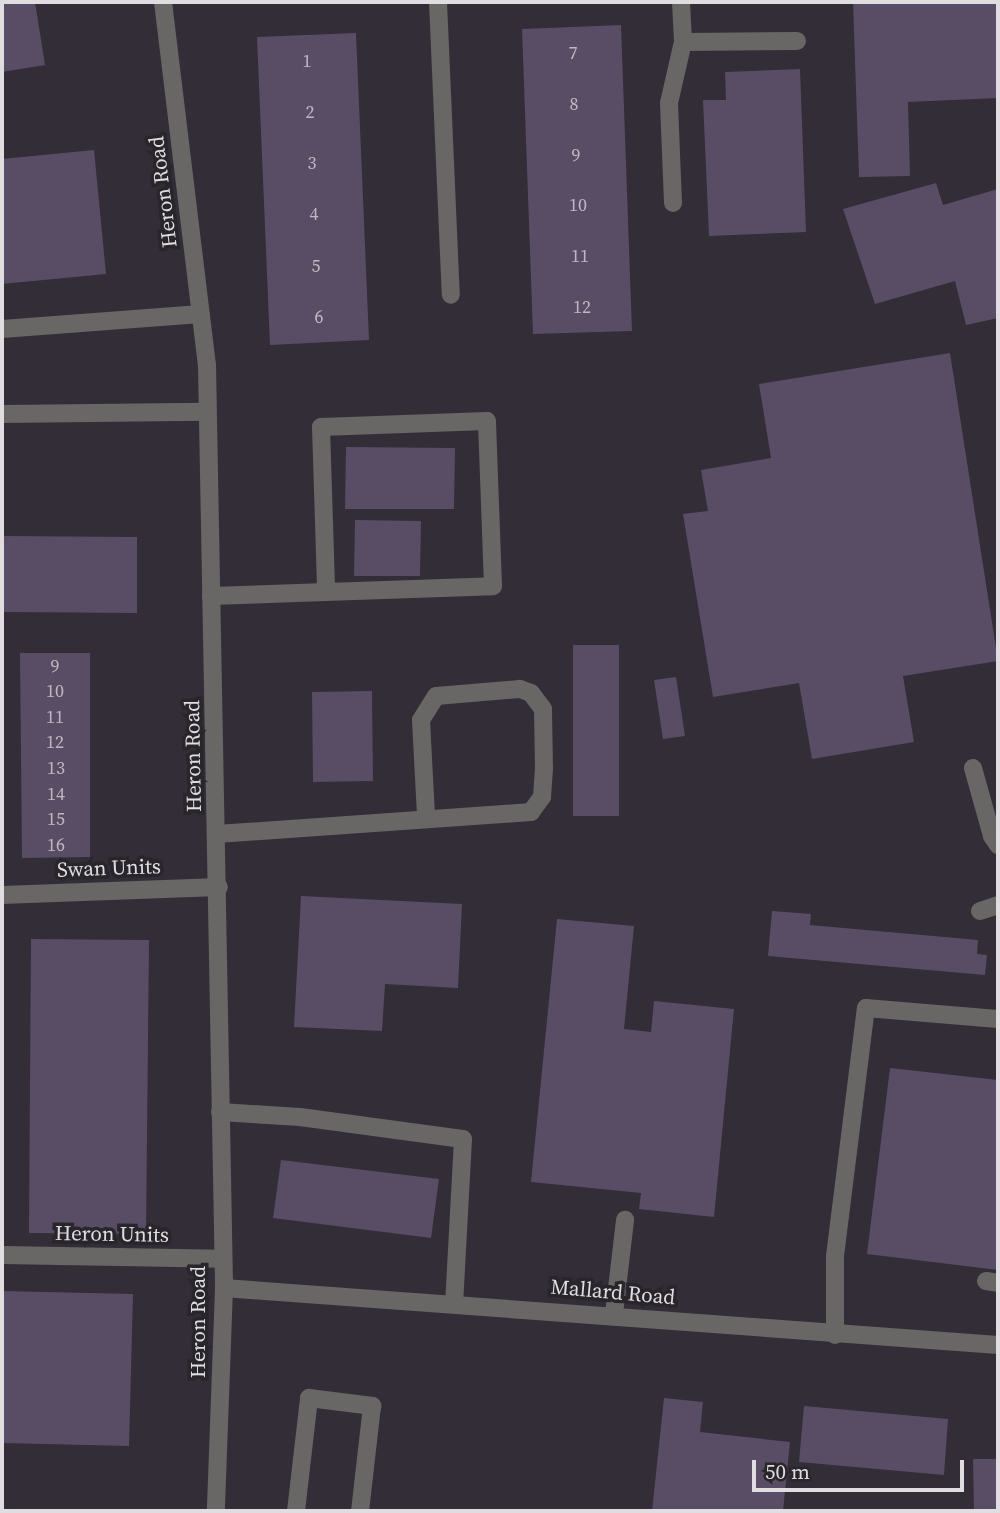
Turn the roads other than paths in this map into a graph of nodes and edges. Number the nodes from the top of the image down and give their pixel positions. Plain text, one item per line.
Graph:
1 (163, 2) edge
2 (438, 2) edge
3 (681, 2) edge
4 (797, 41) dead end
5 (683, 42) junction
6 (673, 202) dead end
7 (451, 295) dead end
8 (200, 314) junction
9 (2, 329) edge
10 (207, 412) junction
11 (2, 414) edge
12 (326, 590) junction
13 (211, 596) junction
14 (973, 768) dead end
15 (426, 817) junction
16 (217, 834) junction
17 (998, 845) edge
18 (219, 887) junction
19 (2, 895) edge
20 (998, 905) edge
21 (979, 911) dead end
22 (998, 1019) edge
23 (220, 1112) junction
24 (625, 1220) dead end
25 (2, 1255) edge
26 (221, 1259) junction
27 (224, 1289) junction
28 (454, 1303) junction
29 (614, 1314) junction
30 (835, 1335) junction
31 (998, 1345) edge
32 (216, 1511) edge
33 (296, 1511) edge
34 (360, 1511) edge

1 - 8 street, Heron Road
2 - 7 street
3 - 5 street
4 - 5 street
5 - 6 street
8 - 9 street
8 - 10 street, Heron Road
10 - 11 street
10 - 13 street, Heron Road
12 - 12 street
12 - 13 street
13 - 16 street, Heron Road
14 - 17 street
15 - 15 street
15 - 16 street
16 - 18 street, Heron Road
18 - 19 street, Swan Units
18 - 23 street, Heron Road
20 - 21 street
22 - 30 street
23 - 26 street, Heron Road
23 - 28 street
24 - 29 street
25 - 26 street, Heron Units
26 - 27 street, Heron Road
27 - 28 street, Mallard Road
27 - 32 street, Heron Road
28 - 29 street, Mallard Road
29 - 30 street, Mallard Road
30 - 31 street, Mallard Road
33 - 34 street

